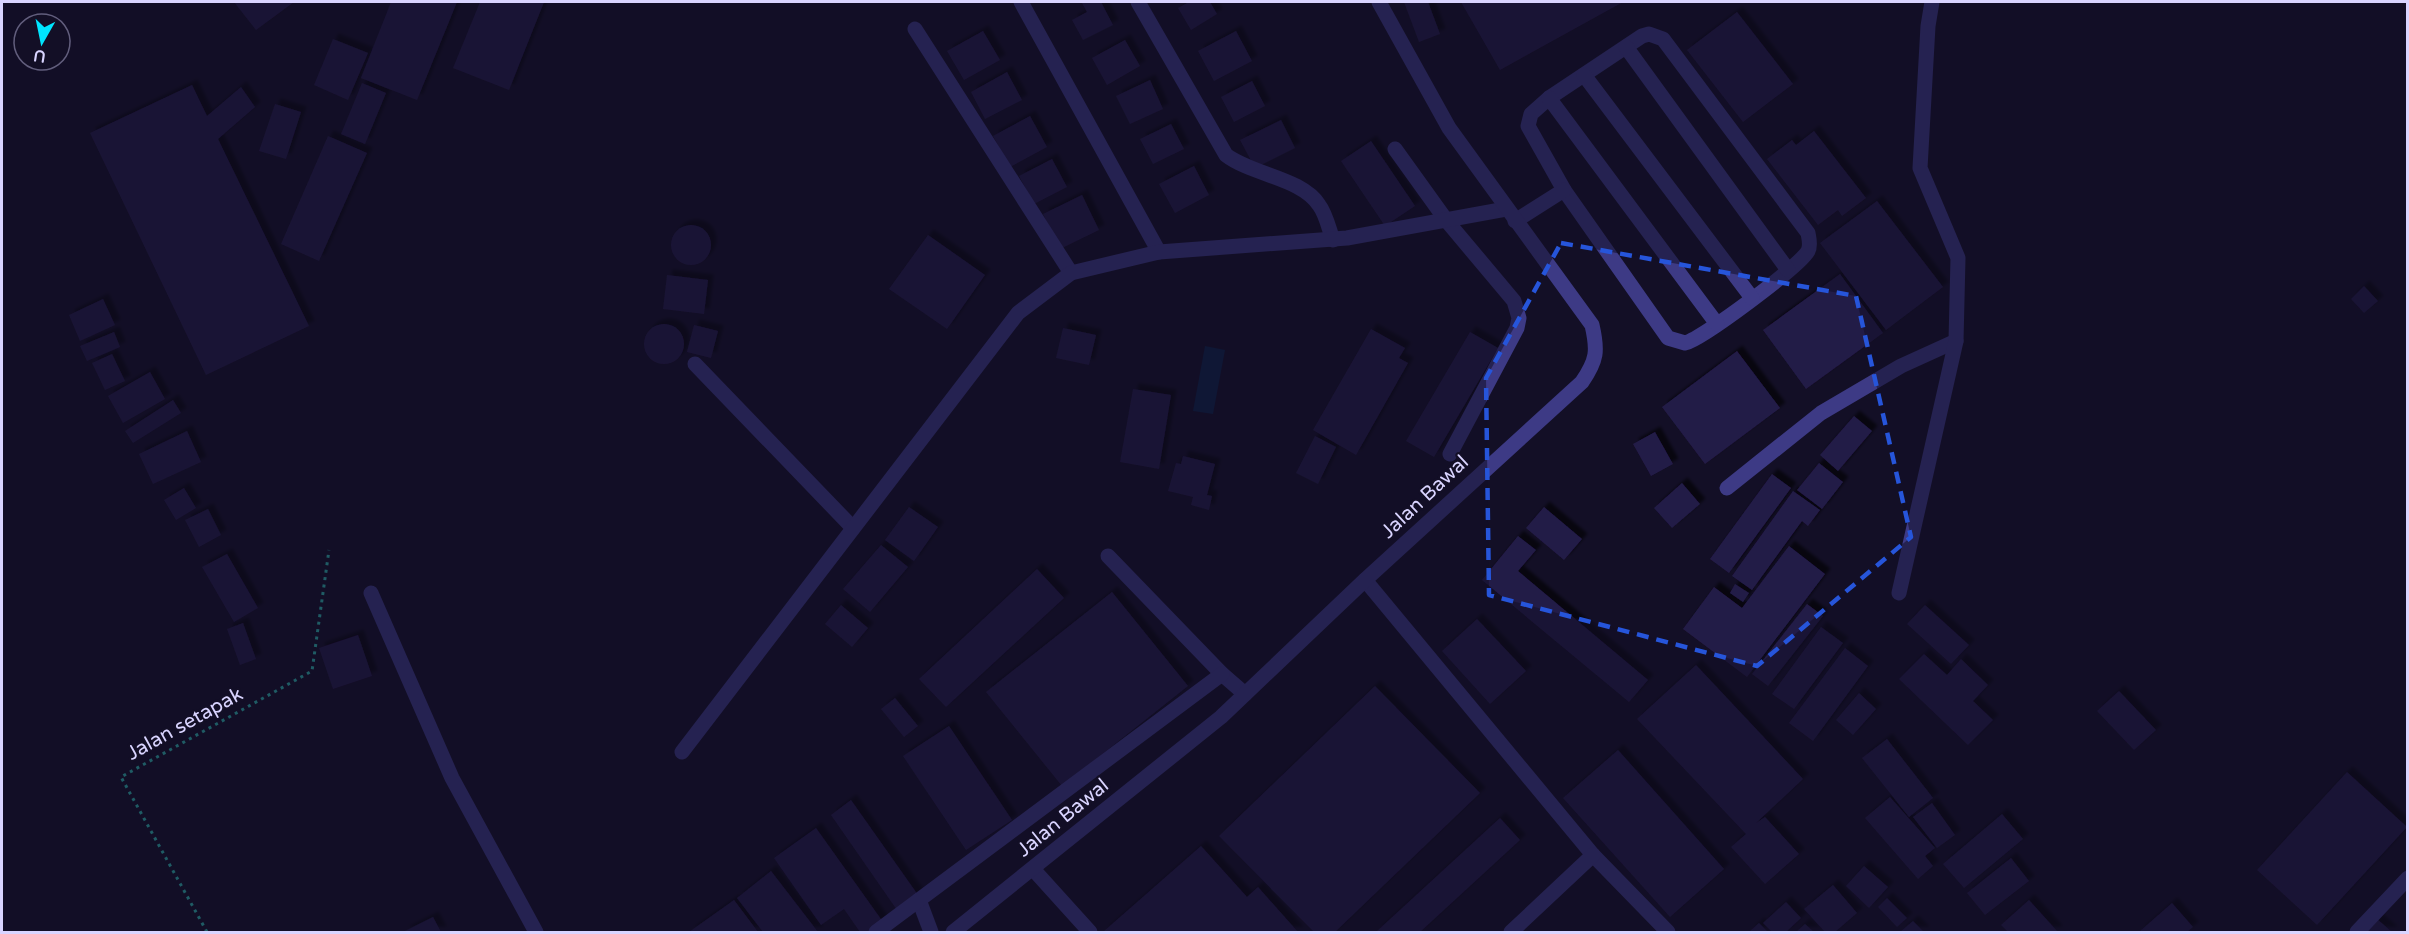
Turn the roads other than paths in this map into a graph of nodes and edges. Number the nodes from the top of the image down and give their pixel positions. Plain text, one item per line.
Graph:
1 (1021, 2) edge
2 (1138, 2) edge
3 (1379, 2) edge
4 (1932, 2) edge
5 (915, 29) dead end
6 (1626, 47) junction
7 (1584, 75) junction
8 (1550, 98) junction
9 (1395, 149) dead end
10 (1564, 190) junction
11 (1510, 215) junction
12 (1446, 220) junction
13 (1332, 240) junction
14 (1159, 252) junction
15 (1788, 270) junction
16 (1071, 273) junction
17 (1752, 298) junction
18 (1717, 324) junction
19 (1956, 341) junction
20 (695, 364) dead end
21 (1450, 454) dead end
22 (1728, 488) dead end
23 (853, 528) junction
24 (1108, 556) dead end
25 (1365, 580) junction
26 (371, 593) dead end
27 (1899, 593) dead end
28 (1222, 674) junction
29 (1245, 694) junction
30 (682, 752) dead end
31 (1593, 855) junction
32 (1032, 869) junction
33 (2408, 878) edge
34 (920, 900) junction
35 (536, 933) edge
36 (876, 933) edge
37 (931, 933) edge
38 (953, 933) edge
39 (1090, 933) edge
40 (1511, 933) edge
41 (1668, 933) edge
42 (2357, 933) edge

1 - 14 street
2 - 13 street
3 - 11 street, Jalan Bawal
4 - 19 street
5 - 16 street
6 - 7 street
6 - 15 street
6 - 15 street
7 - 8 street
7 - 17 street
8 - 10 street
8 - 18 street
9 - 12 street
10 - 11 street
10 - 18 street
11 - 12 street
11 - 25 street, Jalan Bawal
12 - 13 street
12 - 21 street
13 - 14 street
14 - 16 street
15 - 17 street
16 - 23 street
17 - 18 street
19 - 22 street
19 - 27 street
20 - 23 street
23 - 30 street
24 - 28 street
25 - 29 street, Jalan Bawal
25 - 31 street
26 - 35 street
28 - 29 street
28 - 34 street
29 - 32 street, Jalan Bawal
31 - 40 street
31 - 41 street
32 - 38 street, Jalan Bawal
32 - 39 street
33 - 42 street
34 - 36 street
34 - 37 street

